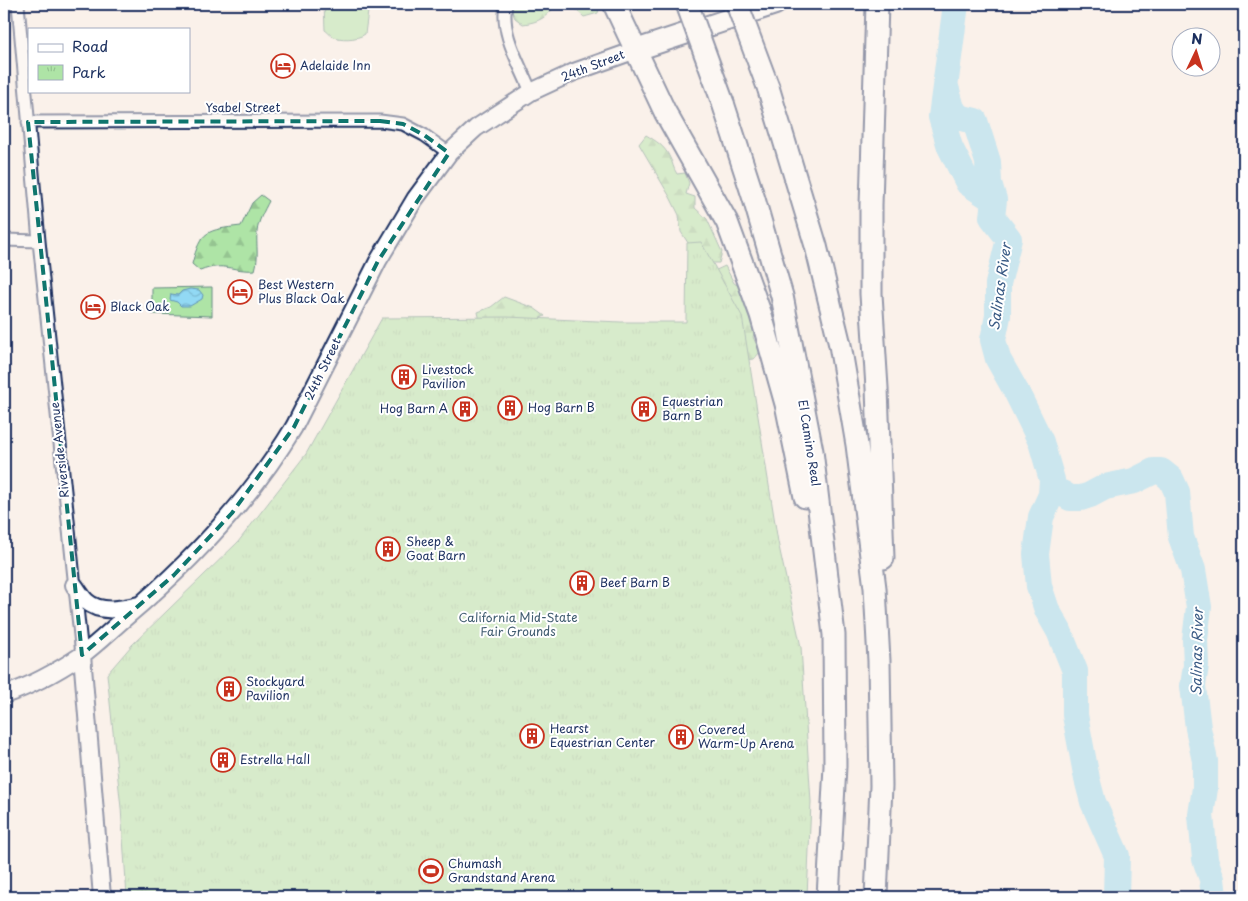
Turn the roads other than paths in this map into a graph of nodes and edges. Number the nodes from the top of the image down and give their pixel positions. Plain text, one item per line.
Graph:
1 (18, 4) edge
2 (506, 4) edge
3 (614, 4) edge
4 (687, 4) edge
5 (737, 4) edge
6 (775, 4) edge
7 (877, 4) edge
8 (636, 50) junction
9 (531, 92) junction
10 (28, 122) junction
11 (449, 152) junction
12 (4, 240) edge
13 (38, 241) junction
14 (74, 585) junction
15 (142, 604) junction
16 (834, 635) junction
17 (82, 655) junction
18 (880, 661) junction
19 (4, 695) edge
20 (102, 897) edge
21 (828, 897) edge
22 (876, 897) edge

1 - 10 street, Riverside Avenue
2 - 9 street
3 - 8 highway
4 - 16 highway, El Camino Real, bridge
5 - 18 highway, bridge
6 - 8 highway
7 - 18 highway
8 - 9 main road, 24th Street
8 - 16 highway
9 - 11 main road, 24th Street
10 - 11 street, Ysabel Street
10 - 13 street, Riverside Avenue
11 - 15 main road, 24th Street
12 - 13 street
13 - 14 street, Riverside Avenue
14 - 15 main road
14 - 17 street, Riverside Avenue
15 - 17 main road, 24th Street
16 - 21 highway, El Camino Real
17 - 19 main road, 24th Street
17 - 20 main road, Riverside Avenue
18 - 22 highway

